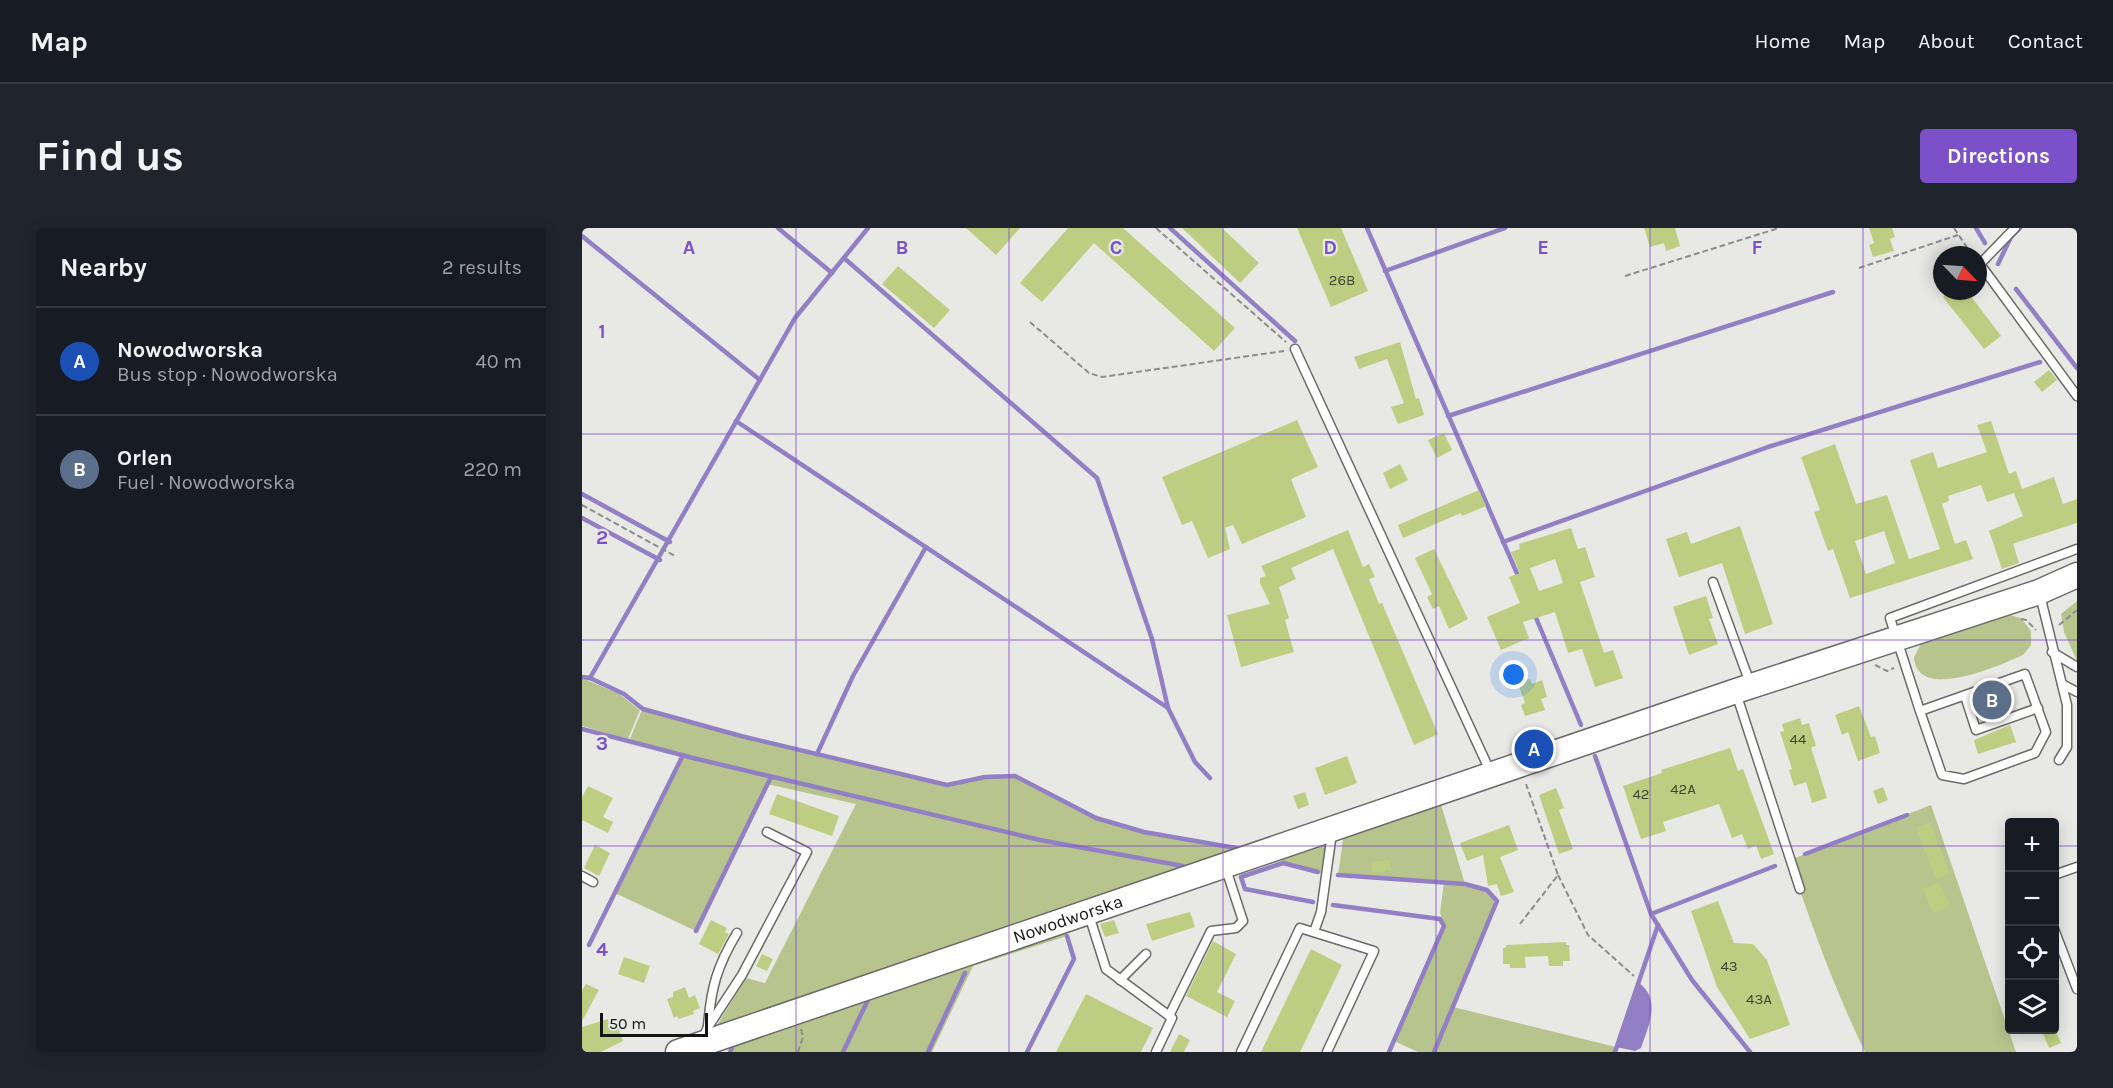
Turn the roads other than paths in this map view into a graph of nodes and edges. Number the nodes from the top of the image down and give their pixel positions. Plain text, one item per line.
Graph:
1 (2014, 228) edge
2 (1295, 350) road end
3 (2077, 396) edge
4 (2077, 549) edge
5 (2077, 575) edge
6 (1713, 582) dead end
7 (2077, 590) edge
8 (2039, 592) junction
9 (1894, 638) junction
10 (2052, 652) junction
11 (2077, 667) edge
12 (2062, 684) junction
13 (1743, 688) junction
14 (2077, 692) edge
15 (1965, 696) junction
16 (2038, 708) junction
17 (1920, 711) junction
18 (2059, 760) dead end
19 (1491, 774) junction
20 (1331, 829) junction
21 (767, 832) dead end
22 (1225, 866) junction
23 (2077, 867) edge
24 (2059, 874) edge
25 (582, 876) edge
26 (593, 882) dead end
27 (1800, 889) dead end
28 (1088, 912) junction
29 (1314, 932) junction
30 (736, 933) dead end
31 (2059, 940) edge
32 (1146, 954) dead end
33 (1120, 980) junction
34 (2077, 989) edge
35 (1169, 1016) junction
36 (705, 1035) junction
37 (678, 1052) edge
38 (1156, 1052) edge
39 (1241, 1052) edge
40 (1327, 1052) edge

1 - 3 lane
2 - 19 lane
4 - 9 lane
5 - 8 street, Nowodworska
6 - 13 lane
7 - 8 street
8 - 9 street, Nowodworska
8 - 10 lane
9 - 13 street, Nowodworska
9 - 17 lane
10 - 11 lane
10 - 12 lane
12 - 14 lane
12 - 18 lane
13 - 19 street, Nowodworska
13 - 27 lane
15 - 16 lane
15 - 16 lane
15 - 17 lane
16 - 17 lane
19 - 20 street, Nowodworska
20 - 22 street, Nowodworska
20 - 29 lane
21 - 36 lane
22 - 28 street, Nowodworska
22 - 35 lane
23 - 24 lane
25 - 26 lane
28 - 33 lane
28 - 36 street, Nowodworska
29 - 39 lane
29 - 40 lane
30 - 36 lane
31 - 34 lane
32 - 33 lane
33 - 35 lane
35 - 38 lane
36 - 37 street, Nowodworska

